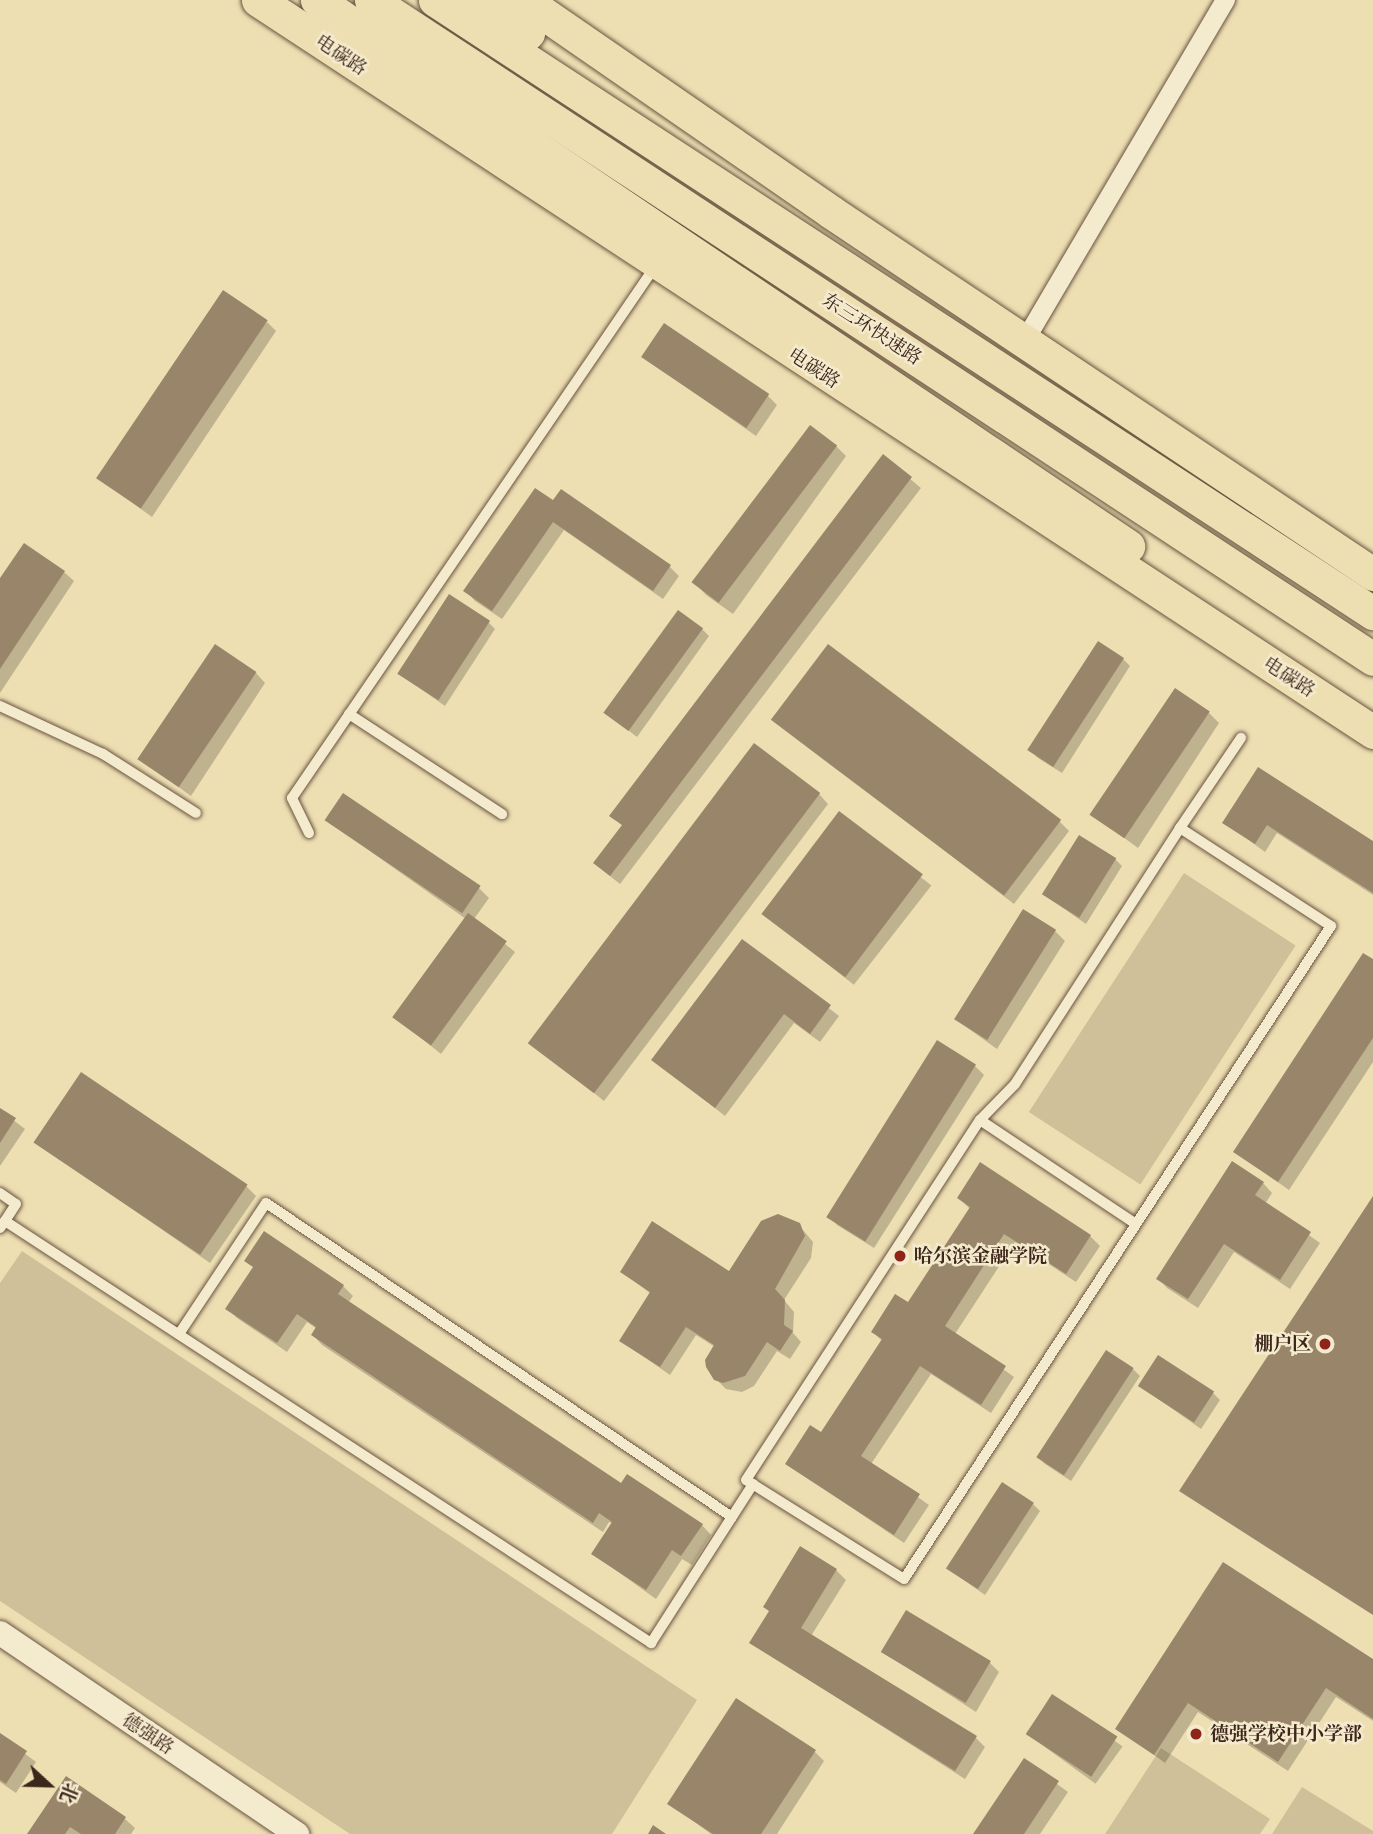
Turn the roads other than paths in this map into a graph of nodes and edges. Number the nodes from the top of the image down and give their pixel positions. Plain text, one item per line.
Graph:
1 (258, 0) edge
2 (317, 0) edge
3 (371, 0) edge
4 (435, 0) edge
5 (478, 0) edge
6 (524, 0) edge
7 (1225, 0) edge
8 (656, 265) junction
9 (1026, 339) junction
10 (1373, 574) edge
11 (1373, 586) edge
12 (1373, 613) edge
13 (1373, 659) edge
14 (0, 706) edge
15 (1373, 708) edge
16 (349, 714) junction
17 (1373, 732) edge
18 (1241, 738) dead end
19 (196, 813) dead end
20 (502, 814) dead end
21 (1180, 828) junction
22 (309, 833) dead end
23 (980, 1120) junction
24 (0, 1194) edge
25 (1136, 1224) junction
26 (3, 1225) edge
27 (179, 1334) junction
28 (753, 1484) junction
29 (732, 1517) junction
30 (0, 1633) edge
31 (0, 1649) edge
32 (273, 1834) edge
33 (297, 1834) edge

1 - 8 highway, 电碳路
2 - 15 highway
3 - 13 highway, 东三环快速路
4 - 12 highway, 东三环快速路
5 - 11 highway
6 - 9 highway
7 - 9 street
8 - 16 lane
8 - 17 highway, 电碳路
9 - 10 highway
14 - 19 lane
16 - 20 lane
16 - 22 lane
18 - 21 lane
21 - 23 lane
21 - 25 lane
23 - 25 lane
23 - 28 lane
24 - 26 lane
25 - 28 lane
26 - 27 lane
27 - 29 lane
27 - 29 lane
28 - 29 lane
30 - 33 street, 德强路
31 - 32 street, 德强路

